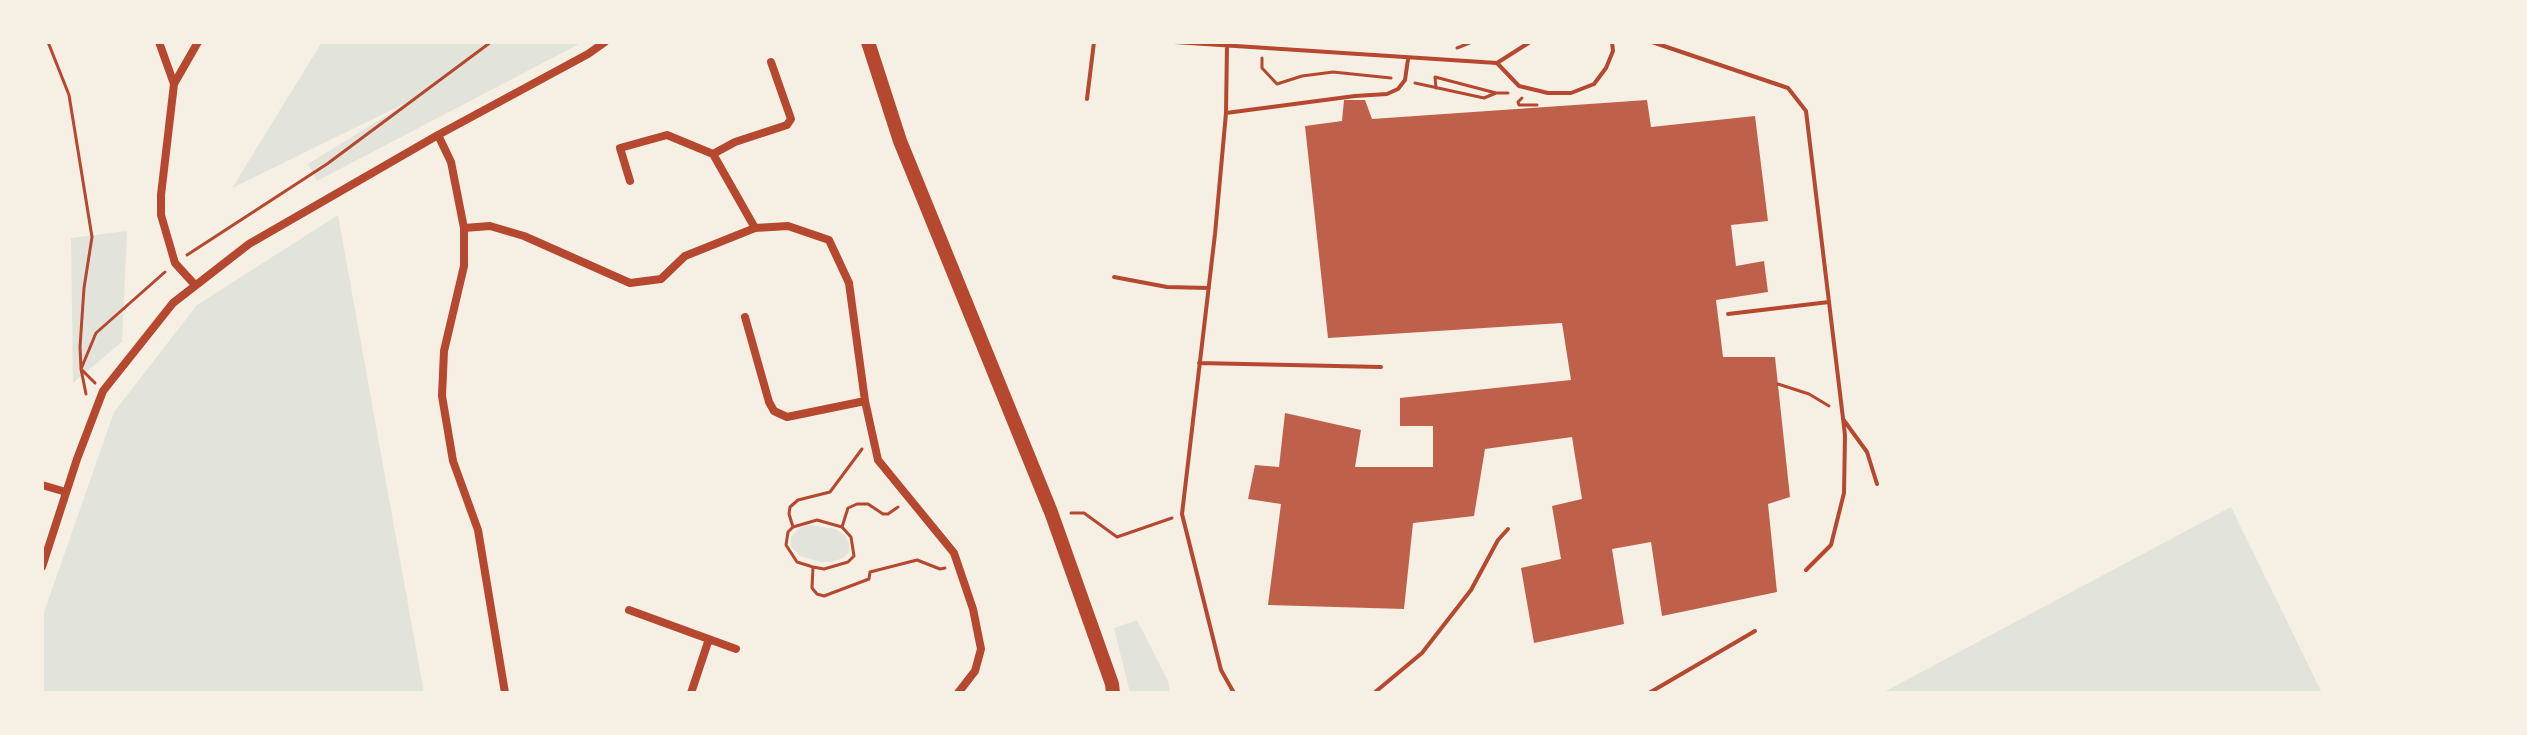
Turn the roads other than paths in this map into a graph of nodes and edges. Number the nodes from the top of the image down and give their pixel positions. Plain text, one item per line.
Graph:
1 (159, 42) edge
2 (198, 42) edge
3 (605, 42) edge
4 (868, 42) edge
5 (1094, 42) edge
6 (1174, 42) edge
7 (1530, 42) edge
8 (1612, 42) edge
9 (1652, 42) edge
10 (1227, 45) junction
11 (1408, 59) junction
12 (771, 62) dead end
13 (1497, 63) junction
14 (174, 84) junction
15 (1087, 99) dead end
16 (1226, 113) junction
17 (438, 135) junction
18 (713, 154) junction
19 (630, 181) dead end
20 (464, 228) junction
21 (755, 228) junction
22 (1114, 277) dead end
23 (195, 285) junction
24 (1209, 288) junction
25 (1830, 302) junction
26 (1728, 314) dead end
27 (745, 317) dead end
28 (1199, 363) junction
29 (1381, 367) dead end
30 (865, 401) junction
31 (1843, 419) junction
32 (1877, 484) dead end
33 (42, 485) edge
34 (66, 492) junction
35 (1508, 529) dead end
36 (42, 567) edge
37 (1806, 570) dead end
38 (629, 610) dead end
39 (1755, 631) dead end
40 (709, 639) junction
41 (736, 649) dead end
42 (505, 693) edge
43 (691, 693) edge
44 (958, 693) edge
45 (1113, 693) edge
46 (1234, 693) edge
47 (1374, 693) edge
48 (1649, 693) edge

1 - 14 street
2 - 14 street
3 - 17 street
4 - 45 main road
5 - 15 lane
6 - 10 lane
7 - 13 lane
8 - 13 lane
9 - 25 lane
10 - 11 lane
10 - 16 lane
11 - 13 lane
11 - 16 lane
12 - 18 street
14 - 23 street
16 - 24 lane
17 - 20 street
17 - 23 street
18 - 19 street
18 - 21 street
20 - 21 street
20 - 42 street
21 - 30 street
22 - 24 lane
23 - 34 street
24 - 28 lane
25 - 26 lane
25 - 31 lane
27 - 30 street
28 - 29 lane
28 - 46 lane
30 - 44 street
31 - 32 lane
31 - 37 lane
33 - 34 street
34 - 36 street
35 - 47 lane
38 - 40 street
39 - 48 lane
40 - 41 street
40 - 43 street

